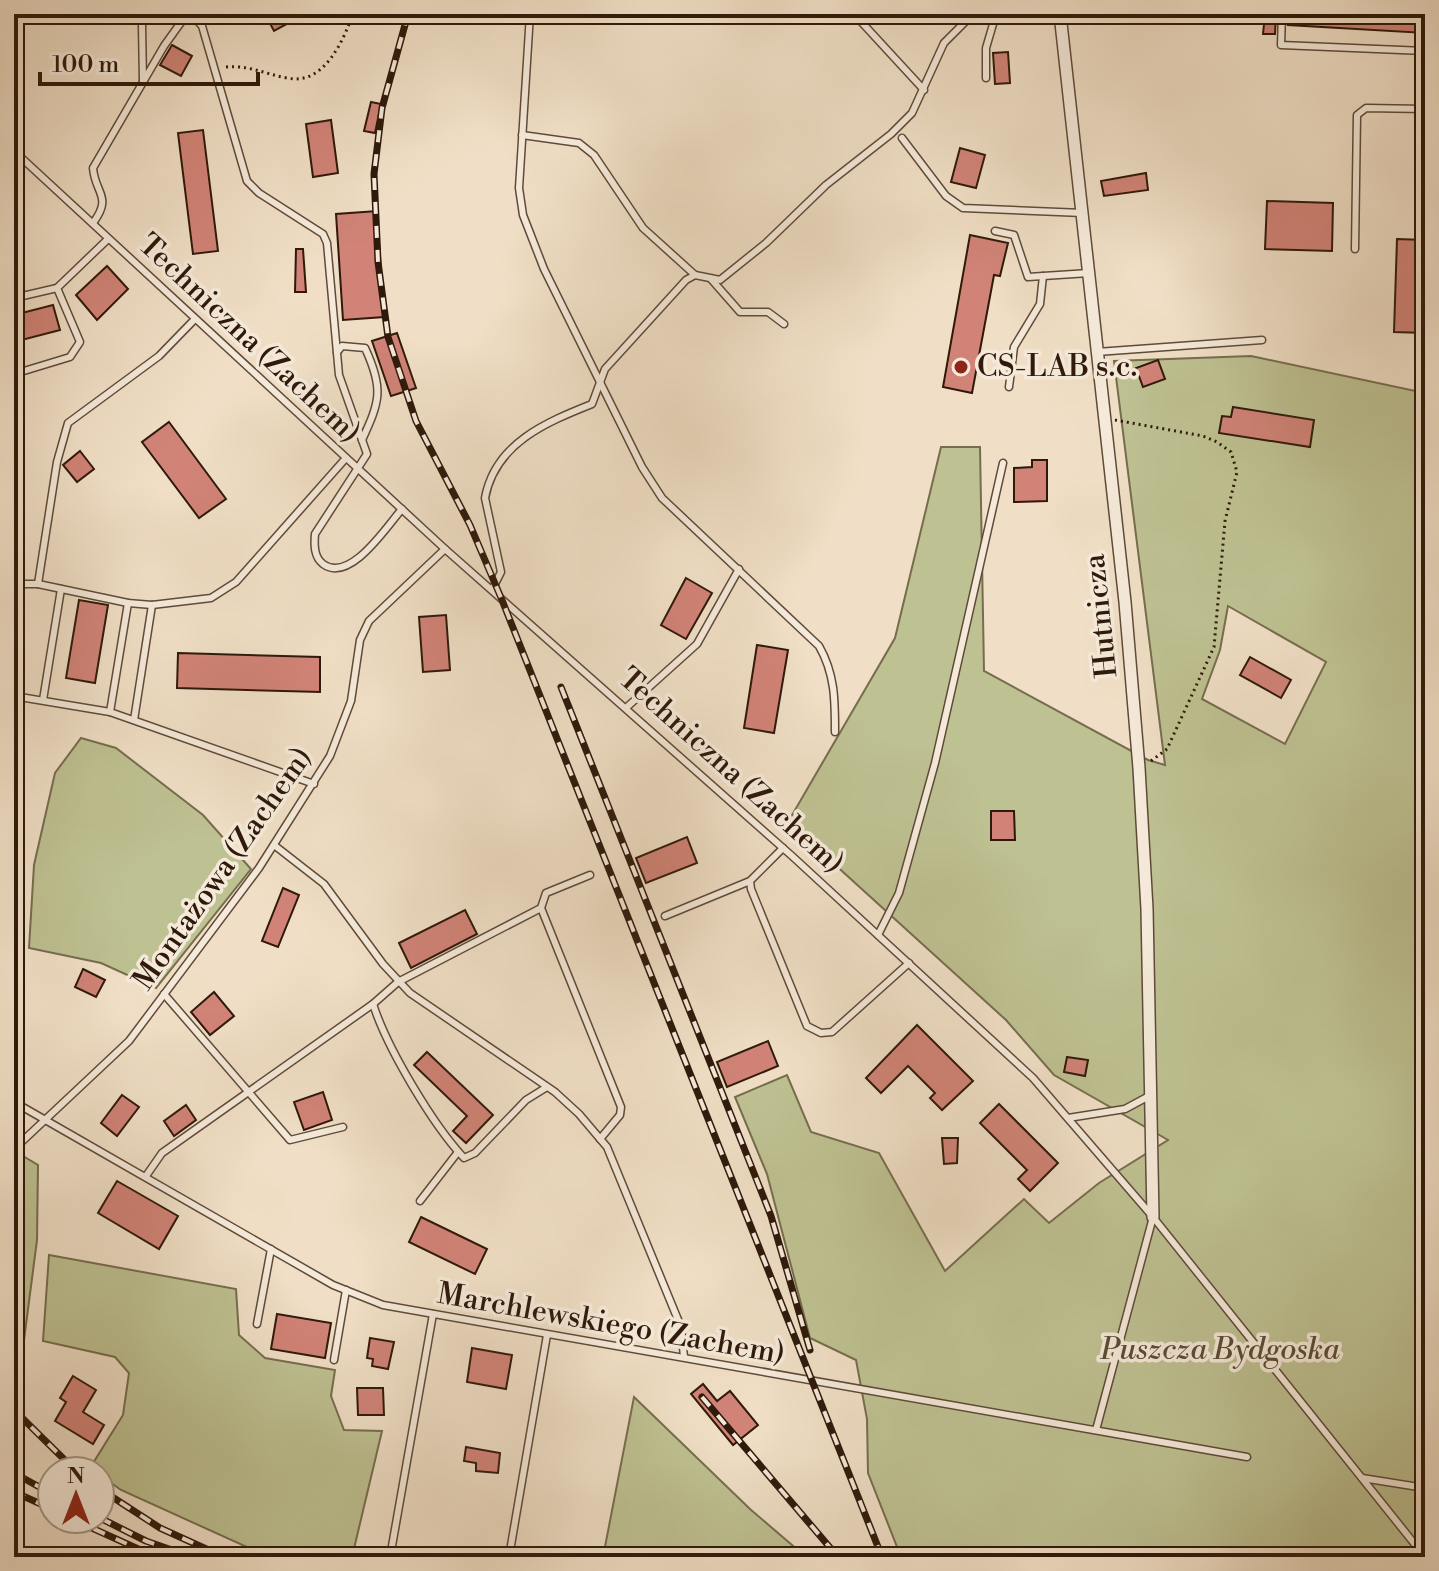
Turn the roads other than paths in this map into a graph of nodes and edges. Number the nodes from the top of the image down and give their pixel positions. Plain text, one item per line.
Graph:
1 (145, 14) edge
2 (189, 14) edge
3 (530, 14) edge
4 (854, 14) edge
5 (973, 14) edge
6 (996, 14) edge
7 (1060, 14) edge
8 (1282, 14) edge
9 (1425, 51) edge
10 (986, 78) dead end
11 (143, 82) junction
12 (924, 90) junction
13 (1425, 109) edge
14 (522, 135) junction
15 (902, 138) dead end
16 (14, 151) edge
17 (1083, 213) junction
18 (93, 223) junction
19 (995, 231) dead end
20 (108, 239) junction
21 (1355, 249) dead end
22 (1089, 273) junction
23 (695, 275) junction
24 (1043, 276) junction
25 (711, 279) junction
26 (57, 288) junction
27 (14, 298) edge
28 (194, 320) junction
29 (784, 324) dead end
30 (1262, 340) dead end
31 (337, 352) junction
32 (1097, 352) junction
33 (14, 374) edge
34 (600, 382) junction
35 (1009, 387) dead end
36 (362, 440) junction
37 (346, 458) junction
38 (1003, 463) dead end
39 (357, 468) junction
40 (402, 509) junction
41 (445, 549) junction
42 (739, 569) junction
43 (14, 584) edge
44 (38, 584) junction
45 (61, 589) junction
46 (492, 590) junction
47 (128, 603) junction
48 (152, 605) junction
49 (14, 696) edge
50 (43, 700) junction
51 (627, 707) junction
52 (110, 712) junction
53 (134, 720) junction
54 (835, 732) dead end
55 (314, 784) junction
56 (274, 845) junction
57 (783, 848) junction
58 (590, 875) dead end
59 (750, 881) junction
60 (541, 908) junction
61 (665, 916) dead end
62 (878, 935) junction
63 (909, 963) junction
64 (398, 982) junction
65 (164, 994) junction
66 (373, 1004) junction
67 (547, 1087) junction
68 (249, 1091) junction
69 (1151, 1095) junction
70 (14, 1102) edge
71 (1068, 1118) junction
72 (43, 1122) junction
73 (343, 1127) dead end
74 (600, 1139) junction
75 (14, 1149) edge
76 (458, 1152) junction
77 (146, 1176) junction
78 (420, 1201) dead end
79 (1153, 1217) junction
80 (271, 1249) junction
81 (346, 1290) junction
82 (433, 1314) junction
83 (257, 1324) dead end
84 (547, 1335) junction
85 (684, 1357) junction
86 (334, 1360) dead end
87 (1096, 1430) junction
88 (1247, 1457) dead end
89 (1362, 1478) junction
90 (1425, 1488) edge
91 (394, 1557) edge
92 (509, 1557) edge
93 (1425, 1557) edge

1 - 11 lane
2 - 11 lane
2 - 31 lane
3 - 14 lane
4 - 12 lane
5 - 12 lane
6 - 10 lane
7 - 17 street, Hutnicza
8 - 9 lane
11 - 18 lane
12 - 25 lane
13 - 21 lane
14 - 23 lane
14 - 34 lane
15 - 17 lane
16 - 18 lane, Techniczna (Zachem)
17 - 22 street, Hutnicza
18 - 20 lane, Techniczna (Zachem)
19 - 24 lane
20 - 26 lane
20 - 28 lane, Techniczna (Zachem)
22 - 24 lane
22 - 32 street, Hutnicza
23 - 25 lane
23 - 34 lane
24 - 35 lane
25 - 29 lane
26 - 27 lane
26 - 33 lane
28 - 37 lane, Techniczna (Zachem)
28 - 44 lane
30 - 32 lane
31 - 36 lane
31 - 36 lane
32 - 69 street, Hutnicza
34 - 42 lane
34 - 46 lane
36 - 39 lane
37 - 39 lane, Techniczna (Zachem)
37 - 48 lane
38 - 62 lane
39 - 40 lane, Techniczna (Zachem)
39 - 40 lane
40 - 41 lane, Techniczna (Zachem)
41 - 46 lane, Techniczna (Zachem)
41 - 55 lane, Montażowa (Zachem)
42 - 51 lane
42 - 54 lane
43 - 44 lane
44 - 45 lane
45 - 47 lane
45 - 50 lane
46 - 51 lane, Techniczna (Zachem)
47 - 48 lane
47 - 52 lane
48 - 53 lane
49 - 50 lane
50 - 52 lane
51 - 57 lane, Techniczna (Zachem)
52 - 53 lane
53 - 55 lane
55 - 56 lane, Montażowa (Zachem)
56 - 64 lane
56 - 65 lane, Montażowa (Zachem)
57 - 59 lane
57 - 62 lane, Techniczna (Zachem)
58 - 60 lane
59 - 61 lane
59 - 63 lane
60 - 64 lane
60 - 74 lane
62 - 63 lane, Techniczna (Zachem)
63 - 71 lane, Techniczna (Zachem)
64 - 66 lane
64 - 67 lane
65 - 68 lane
65 - 72 lane, Montażowa (Zachem)
66 - 68 lane
66 - 76 lane
67 - 74 lane
67 - 76 lane
68 - 73 lane
68 - 77 lane
69 - 71 lane
69 - 79 street, Hutnicza
70 - 72 lane, Marchlewskiego (Zachem)
71 - 79 lane, Techniczna (Zachem)
72 - 75 lane, Montażowa (Zachem)
72 - 77 lane, Marchlewskiego (Zachem)
74 - 85 lane
76 - 78 lane
77 - 80 lane, Marchlewskiego (Zachem)
79 - 87 lane
79 - 89 lane, Techniczna (Zachem)
80 - 81 lane, Marchlewskiego (Zachem)
80 - 83 lane
81 - 82 lane, Marchlewskiego (Zachem)
81 - 86 lane
82 - 84 lane, Marchlewskiego (Zachem)
82 - 91 lane
84 - 85 lane, Marchlewskiego (Zachem)
84 - 92 lane
85 - 87 lane, Marchlewskiego (Zachem)
87 - 88 lane, Marchlewskiego (Zachem)
89 - 90 lane
89 - 93 lane, Techniczna (Zachem)

